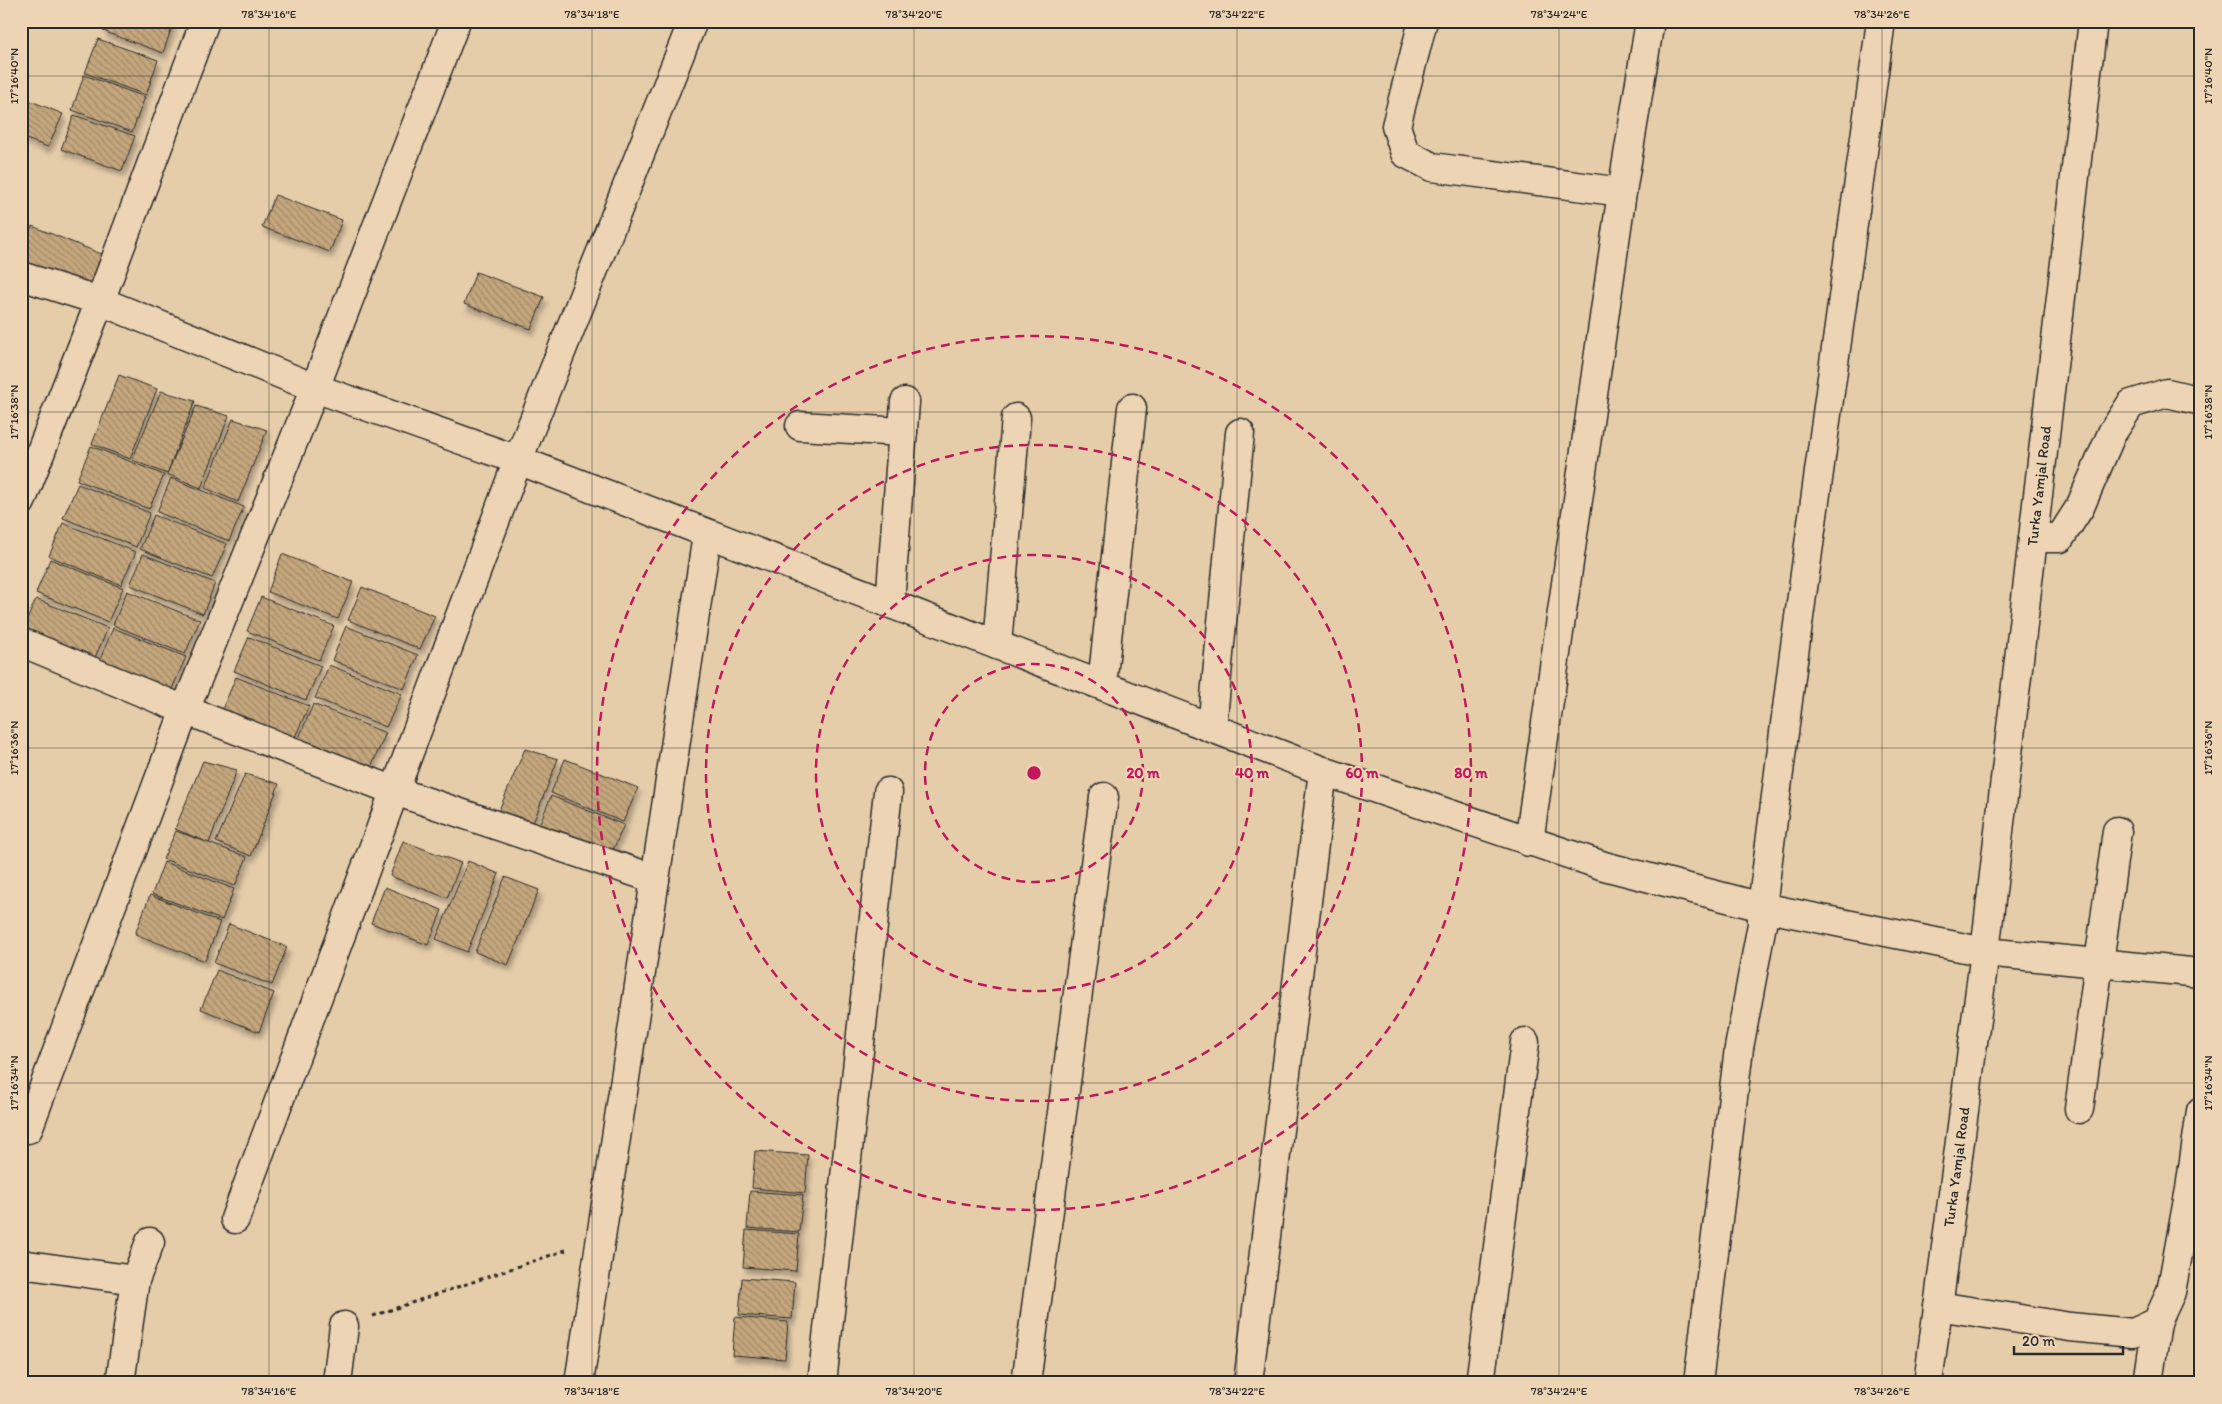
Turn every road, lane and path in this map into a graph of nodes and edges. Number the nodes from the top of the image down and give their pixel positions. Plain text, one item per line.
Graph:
1 (205, 21) edge
2 (456, 21) edge
3 (693, 21) edge
4 (1423, 21) edge
5 (1650, 21) edge
6 (1881, 21) edge
7 (2093, 21) edge
8 (1622, 192) junction
9 (21, 276) edge
10 (100, 301) junction
11 (314, 388) junction
12 (2201, 401) edge
13 (905, 402) dead end
14 (1132, 408) dead end
15 (1016, 418) dead end
16 (800, 426) dead end
17 (902, 432) junction
18 (1240, 433) dead end
19 (518, 460) junction
20 (21, 502) edge
21 (707, 535) junction
22 (2033, 538) junction
23 (890, 604) junction
24 (21, 642) edge
25 (997, 645) junction
26 (1102, 685) junction
27 (185, 710) junction
28 (1212, 728) junction
29 (1323, 771) junction
30 (395, 791) junction
31 (888, 792) dead end
32 (1104, 798) dead end
33 (2117, 831) dead end
34 (1529, 842) junction
35 (655, 879) junction
36 (1762, 907) junction
37 (1985, 952) junction
38 (2099, 963) junction
39 (2201, 973) edge
40 (1525, 1042) dead end
41 (2078, 1109) dead end
42 (2201, 1111) edge
43 (28, 1129) dead end
44 (235, 1219) dead end
45 (601, 1238) junction
46 (150, 1242) dead end
47 (21, 1264) edge
48 (135, 1280) junction
49 (1938, 1306) junction
50 (2157, 1322) junction
51 (344, 1326) joint
52 (120, 1383) edge
53 (336, 1383) edge
54 (579, 1383) edge
55 (822, 1383) edge
56 (1026, 1383) edge
57 (1248, 1383) edge
58 (1480, 1383) edge
59 (1698, 1383) edge
60 (1928, 1383) edge
61 (2148, 1383) edge

1 - 10 street
2 - 11 street
3 - 19 street
4 - 8 street
5 - 8 street
6 - 36 street
7 - 22 street, Turka Yamjal Road
8 - 34 street
9 - 10 street
10 - 11 street
10 - 20 street
11 - 19 street
11 - 27 street
12 - 22 street
13 - 17 street
14 - 26 street
15 - 25 street
16 - 17 street
17 - 23 street
18 - 28 street
19 - 21 street
19 - 30 street
21 - 23 street
21 - 35 street
22 - 37 street, Turka Yamjal Road
23 - 25 street
24 - 27 street
25 - 26 street
26 - 28 street
27 - 30 street
27 - 43 street
28 - 29 street
29 - 34 street
29 - 57 street
30 - 35 street
30 - 44 street
31 - 55 street
32 - 56 street
33 - 38 street
34 - 36 street
35 - 45 street
36 - 37 street
36 - 59 street
37 - 38 street
37 - 49 street, Turka Yamjal Road
38 - 39 street
38 - 41 street
40 - 58 street
42 - 50 street
45 - 51 path
45 - 54 street
46 - 48 street
47 - 48 street
48 - 52 street
49 - 50 street
49 - 60 street, Turka Yamjal Road
50 - 61 street
51 - 53 street

